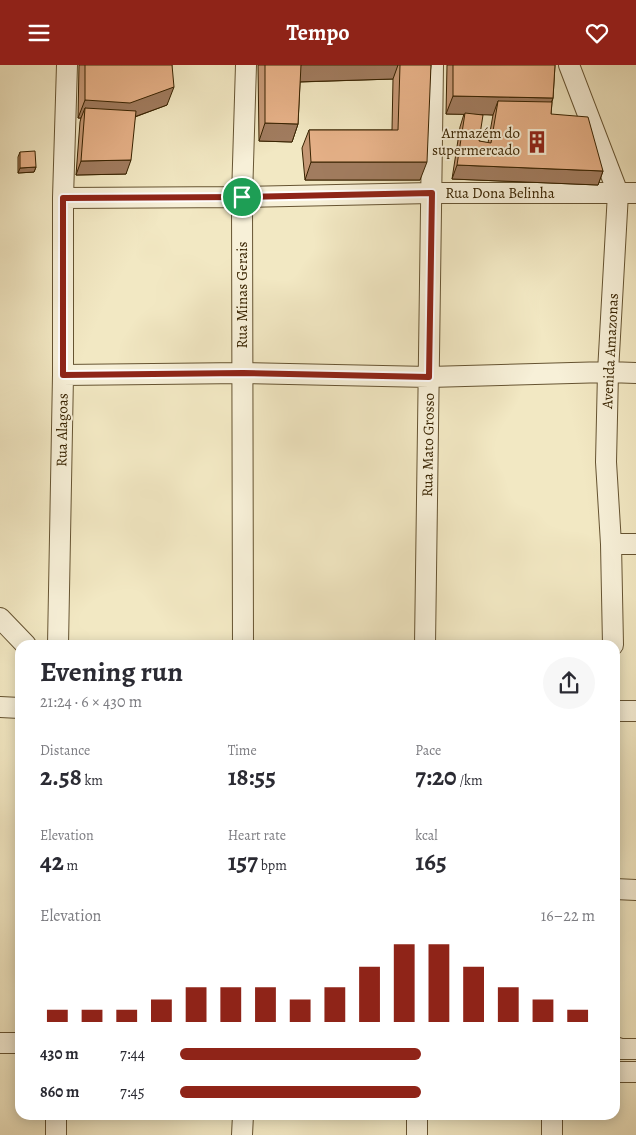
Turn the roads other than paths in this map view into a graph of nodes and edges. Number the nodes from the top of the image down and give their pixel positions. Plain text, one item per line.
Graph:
1 (67, 65) edge
2 (246, 65) edge
3 (434, 65) edge
4 (570, 65) edge
5 (432, 193) junction
6 (627, 193) edge
7 (242, 197) junction
8 (63, 198) junction
9 (608, 372) junction
10 (243, 373) junction
11 (636, 373) edge
12 (63, 375) junction
13 (429, 377) junction
14 (611, 544) junction
15 (636, 544) edge
16 (0, 618) edge
17 (21, 640) edge
18 (58, 640) edge
19 (243, 640) edge
20 (425, 640) edge
21 (613, 640) edge
22 (0, 707) edge
23 (15, 708) edge
24 (620, 711) edge
25 (636, 711) edge
26 (620, 889) edge
27 (636, 890) edge
28 (0, 1043) edge
29 (15, 1043) edge
30 (620, 1049) edge
31 (636, 1049) edge
32 (620, 1072) edge
33 (636, 1072) edge
34 (56, 1120) edge
35 (244, 1120) edge
36 (417, 1120) edge
37 (552, 1120) edge
38 (56, 1135) edge
39 (242, 1135) edge
40 (417, 1135) edge
41 (552, 1135) edge

1 - 8 street, Rua Alagoas
2 - 7 street, Rua Minas Gerais
3 - 5 street, Rua Mato Grosso
4 - 6 street, Avenida Amazonas
5 - 6 street, Rua Dona Belinha
5 - 7 street, Rua Dona Belinha
5 - 13 street, Rua Mato Grosso
6 - 9 street, Avenida Amazonas
7 - 8 street, Rua Dona Belinha
7 - 10 street, Rua Minas Gerais
8 - 12 street, Rua Alagoas
9 - 11 street
9 - 13 street
9 - 14 street, Avenida Amazonas
10 - 12 street
10 - 13 street
10 - 19 street, Rua Minas Gerais
12 - 18 street, Rua Alagoas
13 - 20 street, Rua Mato Grosso
14 - 15 street
14 - 21 street, Avenida Amazonas
16 - 17 street
22 - 23 street
24 - 25 street
26 - 27 street
28 - 29 street
30 - 31 street
32 - 33 street
34 - 38 street
35 - 39 street
36 - 40 street
37 - 41 street

